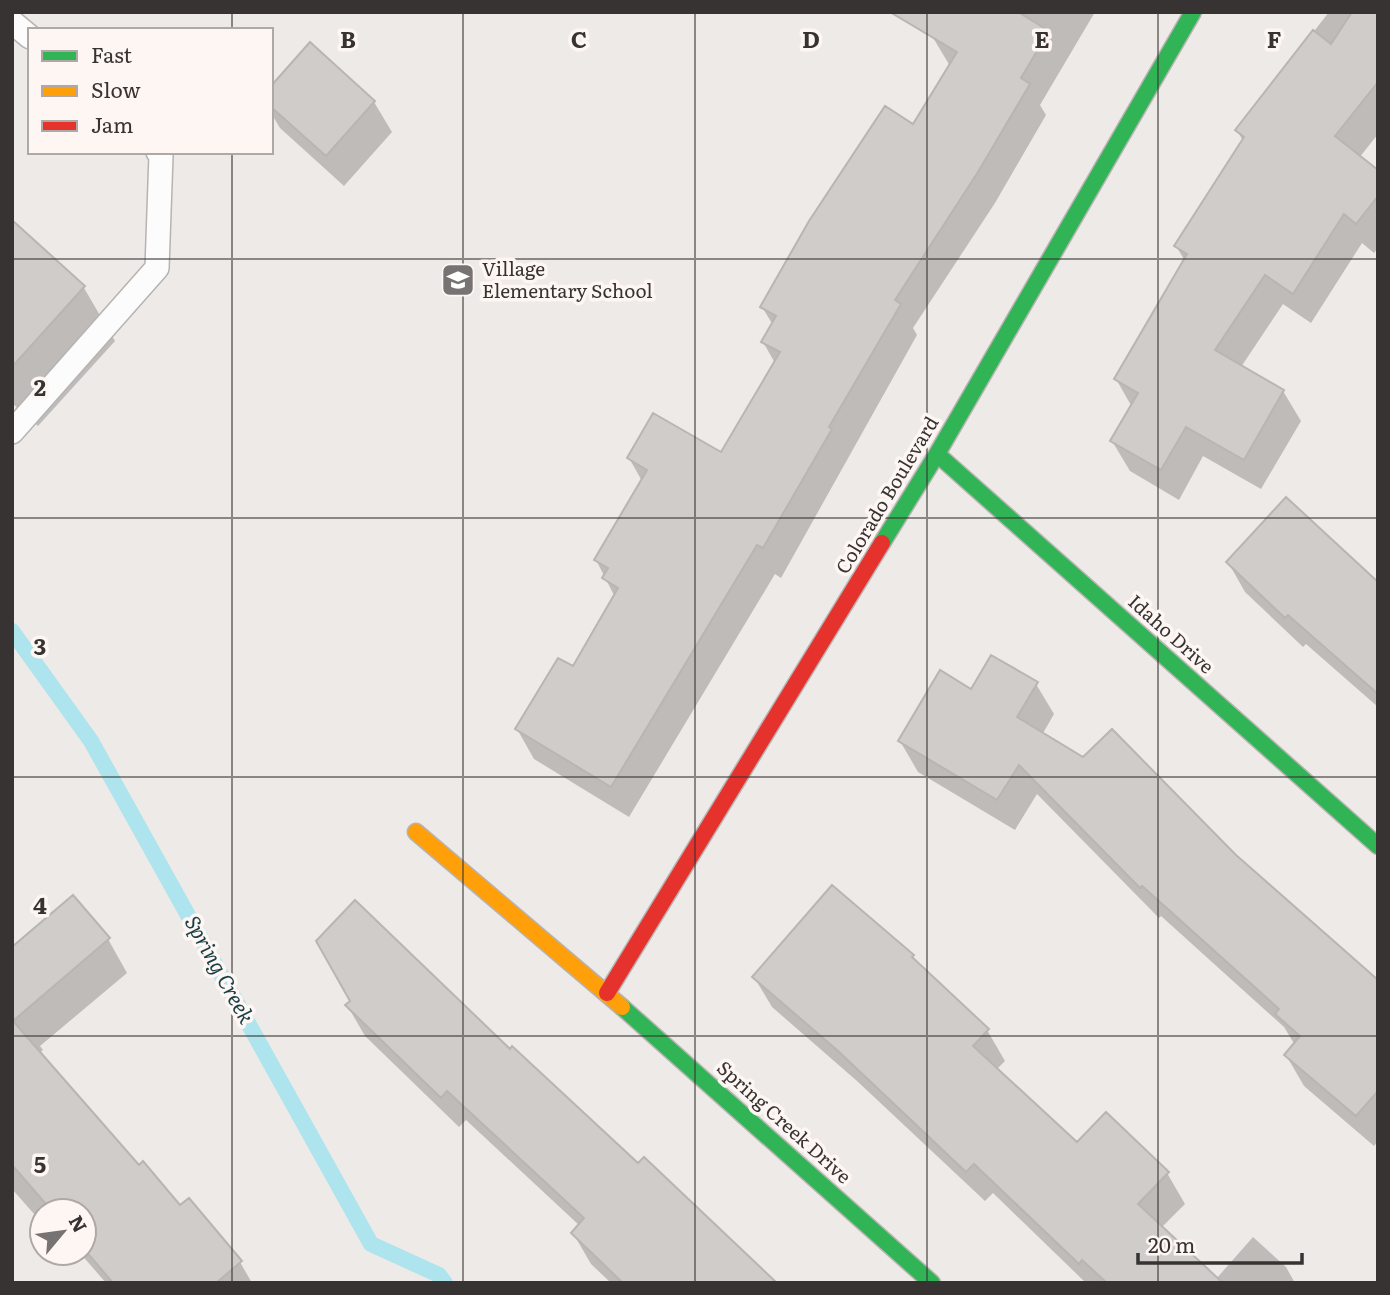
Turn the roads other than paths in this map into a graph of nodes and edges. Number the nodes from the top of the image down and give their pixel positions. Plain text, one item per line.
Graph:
1 (1193, 12) edge
2 (12, 22) edge
3 (28, 35) edge
4 (160, 154) edge
5 (12, 432) edge
6 (937, 454) junction
7 (416, 832) dead end
8 (1378, 846) edge
9 (607, 993) junction
10 (932, 1283) edge

1 - 6 street, Colorado Boulevard
2 - 3 lane
4 - 5 lane
6 - 8 street, Idaho Drive
6 - 9 street, Colorado Boulevard
7 - 9 street, Spring Creek Drive
9 - 10 street, Spring Creek Drive

